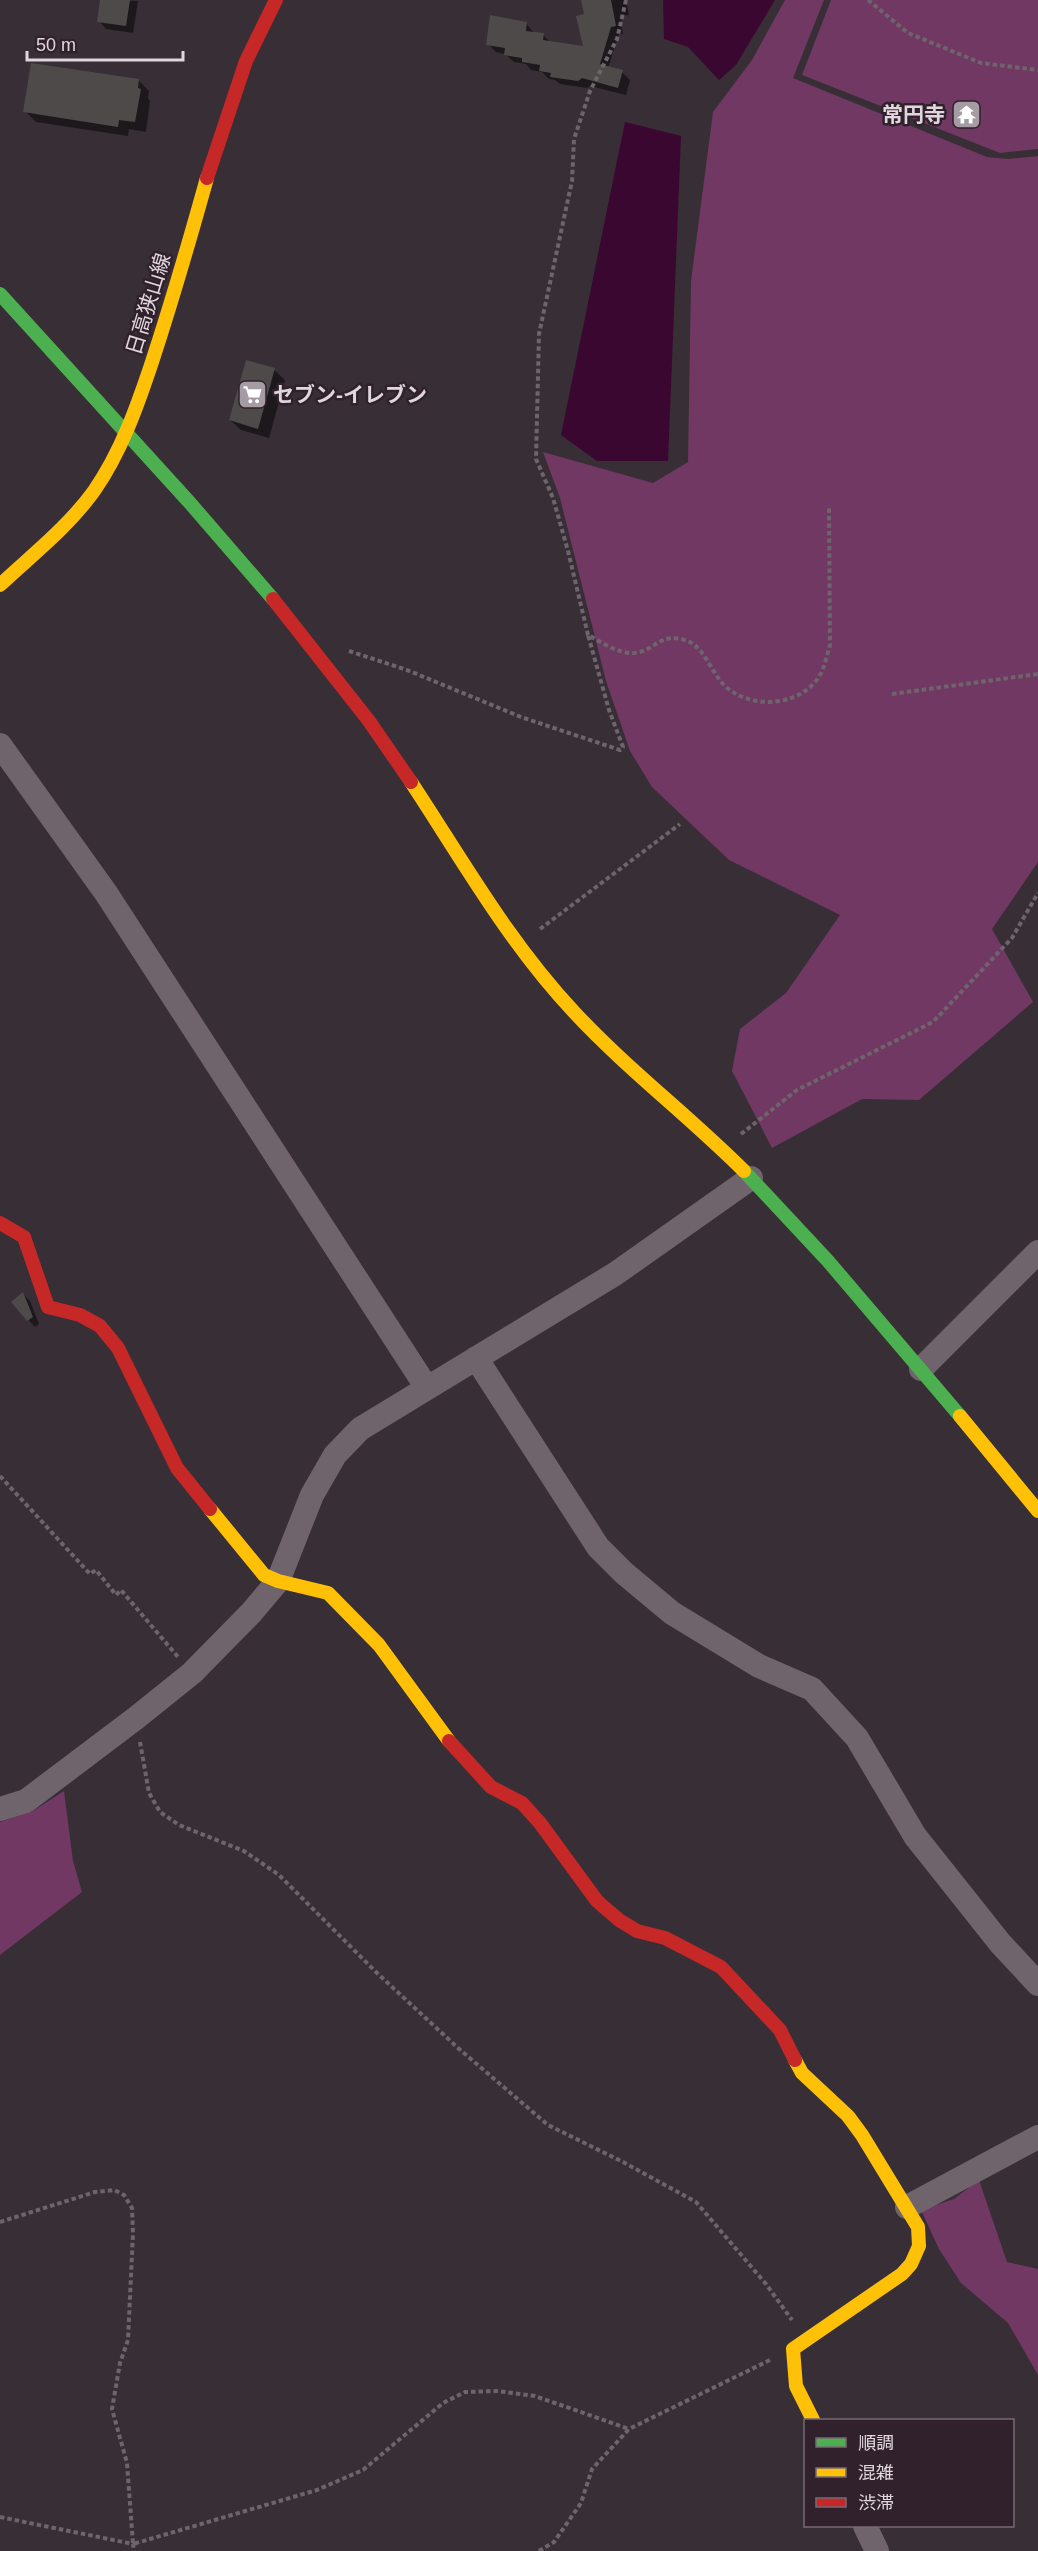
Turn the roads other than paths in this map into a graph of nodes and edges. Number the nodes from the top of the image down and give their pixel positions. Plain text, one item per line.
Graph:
1 (267, 5) edge
2 (0, 294) edge
3 (126, 432) junction
4 (0, 585) edge
5 (0, 745) edge
6 (751, 1178) junction
7 (0, 1223) edge
8 (1038, 1252) edge
9 (476, 1358) junction
10 (921, 1370) junction
11 (427, 1389) junction
12 (1038, 1511) edge
13 (278, 1581) junction
14 (0, 1809) edge
15 (1038, 1984) edge
16 (1038, 2137) edge
17 (907, 2207) junction
18 (812, 2419) edge
19 (865, 2527) edge
20 (877, 2551) edge

1 - 3 street, 日高狭山線
2 - 3 street
3 - 4 street, 日高狭山線
3 - 6 street
5 - 11 street
6 - 9 street
6 - 10 street
7 - 13 street
8 - 10 street
9 - 11 street
9 - 15 street
10 - 12 street
11 - 13 street
13 - 14 street
13 - 17 street
16 - 17 street
17 - 18 street
19 - 20 street

